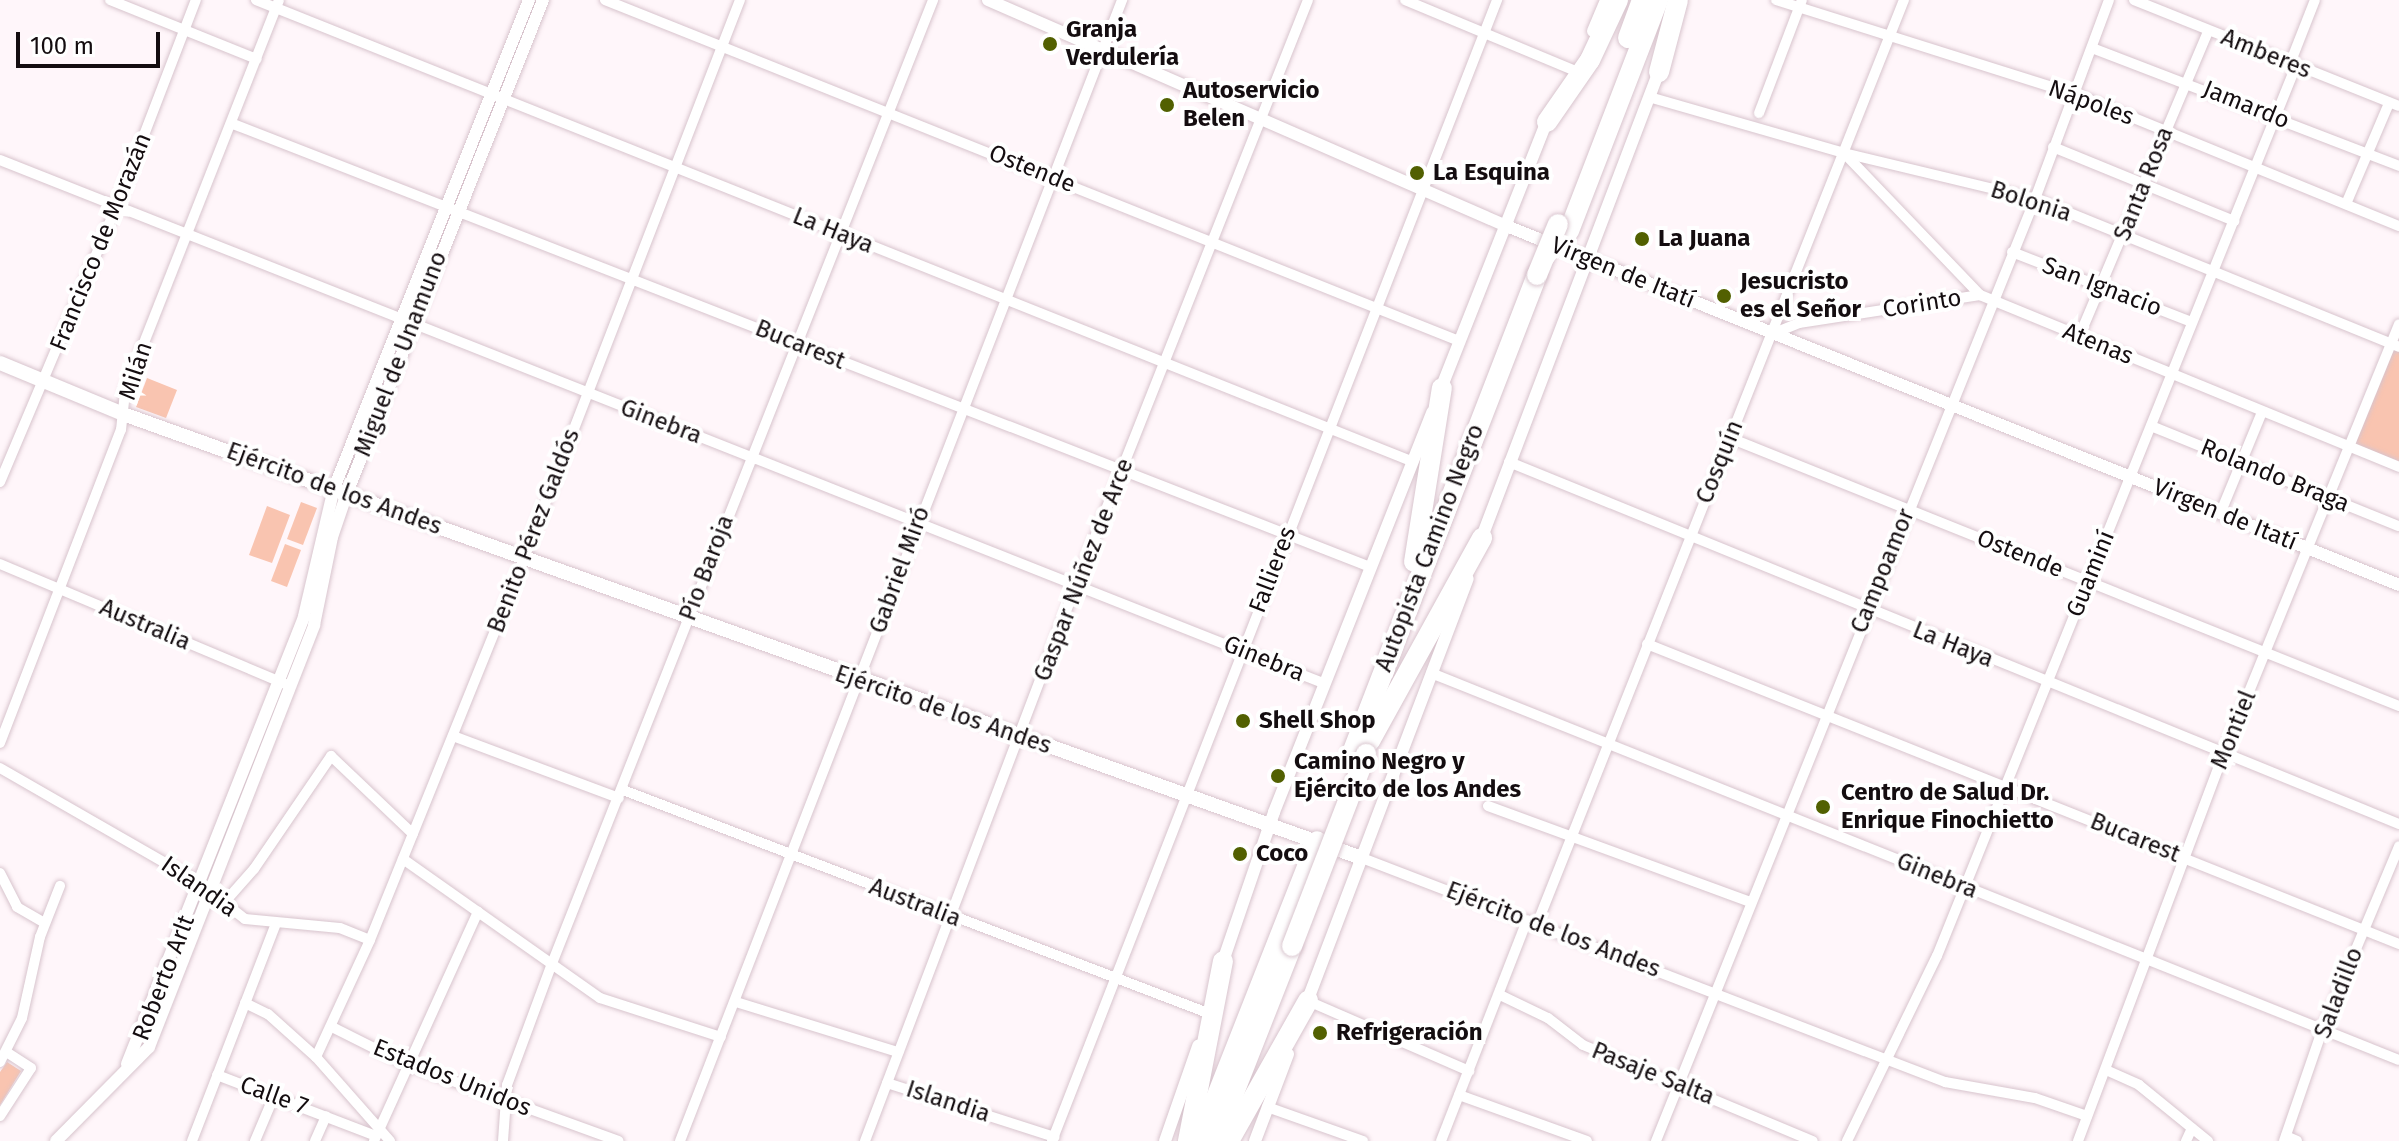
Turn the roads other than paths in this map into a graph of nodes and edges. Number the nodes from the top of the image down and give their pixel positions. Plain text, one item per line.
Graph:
1 (110, 0) edge
2 (196, 0) edge
3 (256, 0) edge
4 (529, 0) edge
5 (543, 0) edge
6 (605, 0) edge
7 (740, 0) edge
8 (933, 0) edge
9 (988, 0) edge
10 (1122, 0) edge
11 (1308, 0) edge
12 (1405, 0) edge
13 (1497, 0) edge
14 (1606, 0) edge
15 (1618, 0) edge
16 (1642, 0) edge
17 (1658, 0) edge
18 (1678, 0) edge
19 (1688, 0) edge
20 (1776, 0) edge
21 (1904, 0) edge
22 (2109, 0) edge
23 (2134, 0) edge
24 (2315, 0) edge
25 (278, 4) edge
26 (1800, 4) edge
27 (185, 30) junction
28 (2208, 31) junction
29 (1484, 32) junction
30 (1888, 39) junction
31 (722, 46) junction
32 (2092, 48) junction
33 (1102, 51) junction
34 (257, 59) junction
35 (2293, 66) junction
36 (1573, 70) junction
37 (1659, 72) junction
38 (2187, 82) junction
39 (2075, 94) junction
40 (497, 96) junction
41 (1649, 97) junction
42 (2394, 104) edge
43 (886, 111) junction
44 (1759, 113) dead end
45 (2275, 117) junction
46 (1260, 121) junction
47 (1547, 122) junction
48 (233, 124) junction
49 (2166, 131) junction
50 (2053, 147) junction
51 (1844, 153) junction
52 (2367, 153) junction
53 (0, 160) edge
54 (2399, 166) edge
55 (675, 167) junction
56 (2255, 168) junction
57 (1054, 177) junction
58 (2146, 183) junction
59 (1424, 192) junction
60 (2035, 199) junction
61 (2346, 204) junction
62 (116, 208) junction
63 (451, 208) junction
64 (2234, 221) junction
65 (1504, 225) junction
66 (2399, 226) edge
67 (1564, 227) junction
68 (838, 233) junction
69 (2123, 236) junction
70 (187, 237) junction
71 (1214, 244) junction
72 (2012, 252) junction
73 (1587, 258) junction
74 (2213, 271) junction
75 (1544, 276) junction
76 (631, 279) junction
77 (2102, 286) junction
78 (1980, 295) junction
79 (1005, 298) junction
80 (1992, 299) junction
81 (1377, 307) junction
82 (2192, 322) junction
83 (406, 323) junction
84 (2399, 324) edge
85 (1772, 334) junction
86 (2079, 337) junction
87 (1459, 341) junction
88 (795, 342) junction
89 (2395, 345) edge
90 (1166, 362) junction
91 (0, 363) edge
92 (2171, 374) junction
93 (43, 380) junction
94 (1442, 388) junction
95 (587, 393) junction
96 (1951, 404) junction
97 (960, 408) junction
98 (2262, 412) junction
99 (123, 414) junction
100 (2151, 426) junction
101 (1327, 427) junction
102 (1730, 438) junction
103 (2350, 446) junction
104 (750, 457) junction
105 (1411, 461) junction
106 (1509, 462) junction
107 (2241, 463) junction
108 (2399, 467) edge
109 (1122, 472) junction
110 (2131, 477) junction
111 (0, 482) edge
112 (341, 491) junction
113 (2330, 498) junction
114 (1909, 509) junction
115 (2220, 514) junction
116 (917, 525) junction
117 (2399, 526) edge
118 (1287, 536) junction
119 (1482, 538) junction
120 (1689, 539) junction
121 (2309, 549) junction
122 (524, 558) junction
123 (0, 564) edge
124 (1368, 566) junction
125 (2088, 582) junction
126 (1076, 585) junction
127 (2399, 585) edge
128 (58, 588) junction
129 (1867, 609) junction
130 (687, 618) junction
131 (1647, 644) junction
132 (1242, 650) junction
133 (2265, 652) junction
134 (1431, 673) junction
135 (1381, 676) junction
136 (859, 681) junction
137 (1323, 683) junction
138 (2047, 683) junction
139 (284, 684) junction
140 (2399, 706) edge
141 (1825, 714) junction
142 (453, 736) junction
143 (1020, 737) junction
144 (0, 743) edge
145 (1608, 744) junction
146 (1363, 749) junction
147 (2224, 753) junction
148 (0, 768) edge
149 (2006, 786) junction
150 (621, 794) junction
151 (1186, 796) junction
152 (1488, 806) dead end
153 (1786, 816) junction
154 (1270, 823) junction
155 (2399, 824) edge
156 (413, 834) junction
157 (1573, 836) junction
158 (2399, 846) edge
159 (791, 857) junction
160 (1362, 858) junction
161 (2184, 858) junction
162 (403, 859) junction
163 (0, 873) edge
164 (60, 886) dead end
165 (205, 888) junction
166 (1965, 888) junction
167 (1751, 902) junction
168 (223, 904) junction
169 (478, 912) junction
170 (951, 917) junction
171 (1532, 922) junction
172 (45, 923) junction
173 (276, 923) junction
174 (2363, 929) junction
175 (370, 940) junction
176 (1285, 944) junction
177 (2399, 944) edge
178 (2145, 959) junction
179 (1223, 961) junction
180 (551, 966) junction
181 (1115, 979) junction
182 (1716, 993) junction
183 (1500, 995) junction
184 (1308, 1001) junction
185 (736, 1002) junction
186 (245, 1003) junction
187 (1208, 1013) junction
188 (332, 1027) junction
189 (2323, 1028) junction
190 (721, 1037) junction
191 (898, 1052) junction
192 (3, 1057) edge
193 (316, 1057) junction
194 (1886, 1059) junction
195 (2399, 1060) edge
196 (406, 1064) junction
197 (2106, 1070) junction
198 (1469, 1071) junction
199 (217, 1075) junction
200 (1678, 1082) junction
201 (887, 1083) junction
202 (1459, 1095) junction
203 (274, 1096) junction
204 (504, 1101) junction
205 (1267, 1107) junction
206 (0, 1116) edge
207 (326, 1116) junction
208 (2087, 1116) junction
209 (2192, 1128) junction
210 (376, 1135) edge
211 (1053, 1139) edge
212 (2285, 1139) edge
213 (56, 1141) edge
214 (192, 1141) edge
215 (255, 1141) edge
216 (315, 1141) edge
217 (390, 1141) edge
218 (503, 1141) edge
219 (619, 1141) edge
220 (680, 1141) edge
221 (865, 1141) edge
222 (1165, 1141) edge
223 (1188, 1141) edge
224 (1199, 1141) edge
225 (1215, 1141) edge
226 (1229, 1141) edge
227 (1255, 1141) edge
228 (1363, 1141) edge
229 (1441, 1141) edge
230 (1587, 1141) edge
231 (1656, 1141) edge
232 (1813, 1141) edge
233 (1847, 1141) edge
234 (2078, 1141) edge
235 (2186, 1141) edge
236 (2208, 1141) edge
237 (2297, 1141) edge

1 - 27 street
2 - 27 street, Francisco de Morazán
3 - 25 street, La Haya
4 - 40 street, Miguel de Unamuno
5 - 40 street, Miguel de Unamuno
6 - 31 street, Ostende
7 - 31 street, Benito Pérez Galdós
8 - 43 street, Pío Baroja
9 - 33 street, Virgen de Itatí
10 - 33 street, Gabriel Miró
11 - 46 street, Gaspar Núñez de Arce
12 - 29 street
13 - 29 street, Fallieres
14 - 36 street
15 - 47 highway
16 - 67 highway, Autopista Camino Negro
17 - 67 highway, Autopista Camino Negro
18 - 37 highway
19 - 37 street
20 - 26 street, Nápoles
21 - 30 street, Cosquín
22 - 32 street, Campoamor
23 - 28 street, Amberes
24 - 35 street, Guaminí
25 - 34 street, Milán
25 - 40 street, La Haya
26 - 30 street, Nápoles
26 - 44 street
27 - 34 street
27 - 62 street, Francisco de Morazán
28 - 35 street, Amberes
28 - 38 street, Santa Rosa
29 - 36 street
29 - 59 street, Fallieres
30 - 39 street, Nápoles
30 - 51 street, Cosquín
31 - 43 street, Ostende
31 - 55 street, Benito Pérez Galdós
32 - 38 street, Jamardo
32 - 39 street, Campoamor
33 - 46 street, Virgen de Itatí
33 - 57 street, Gabriel Miró
34 - 48 street, Milán
35 - 42 street, Amberes
35 - 45 street, Guaminí
36 - 47 street
37 - 41 street
38 - 45 street, Jamardo
38 - 49 street, Santa Rosa
39 - 49 street, Nápoles
39 - 50 street, Campoamor
40 - 55 street, La Haya
40 - 63 street, Miguel de Unamuno
41 - 51 street, Bolonia
41 - 73 street
42 - 52 street
43 - 57 street, Ostende
43 - 68 street, Pío Baroja
45 - 52 street, Jamardo
45 - 56 street, Guaminí
46 - 59 street, Virgen de Itatí
46 - 71 street, Gaspar Núñez de Arce
47 - 65 street
48 - 63 street, Bucarest
48 - 70 street, Milán
49 - 56 street, Nápoles
49 - 58 street, Santa Rosa
50 - 58 street
50 - 60 street, Campoamor
51 - 60 street, Bolonia
51 - 78 street, Atenas
51 - 85 street, Cosquín
52 - 54 street, Jamardo
52 - 61 street
53 - 62 street, Ginebra
55 - 68 street, La Haya
55 - 76 street, Benito Pérez Galdós
56 - 61 street, Nápoles
56 - 64 street, Guaminí
57 - 71 street, Ostende
57 - 79 street, Gabriel Miró
58 - 64 street
58 - 69 street, Santa Rosa
59 - 65 street, Virgen de Itatí
59 - 81 street, Fallieres
60 - 69 street, Bolonia
60 - 72 street, Campoamor
61 - 66 street, Nápoles
62 - 70 street, Ginebra
62 - 93 street, Francisco de Morazán
63 - 76 street, Bucarest
63 - 83 street, Miguel de Unamuno
64 - 74 street, Guaminí
65 - 73 street, Virgen de Itatí
65 - 87 street
67 - 75 highway, Autopista Camino Negro, bridge
68 - 79 street, La Haya
68 - 88 street, Pío Baroja
69 - 74 street, Bolonia
69 - 77 street, Santa Rosa
70 - 83 street, Ginebra
70 - 99 street, Milán
71 - 81 street, Ostende
71 - 90 street, Gaspar Núñez de Arce
72 - 77 street, San Ignacio
72 - 80 street, Campoamor
73 - 85 street, Virgen de Itatí
73 - 106 street
74 - 82 street, Guaminí
74 - 89 street, Bolonia
75 - 135 highway, Autopista Camino Negro
75 - 146 highway, Autopista Camino Negro
76 - 88 street, Bucarest
76 - 95 street, Benito Pérez Galdós
77 - 82 street, San Ignacio
77 - 86 street, Santa Rosa
78 - 80 street, Atenas
78 - 85 street, Corinto
79 - 90 street, La Haya
79 - 97 street, Gabriel Miró
80 - 86 street, Atenas
80 - 96 street, Campoamor
81 - 87 street, Ostende
81 - 101 street, Fallieres
82 - 92 street, Guaminí
83 - 95 street, Ginebra
83 - 112 street, Miguel de Unamuno
84 - 89 street, Montiel
85 - 96 street, Virgen de Itatí
85 - 102 street, Cosquín
86 - 92 street, Atenas
87 - 94 street
88 - 97 street, Bucarest
88 - 104 street, Pío Baroja
89 - 103 street, Montiel
90 - 101 street, La Haya
90 - 109 street, Gaspar Núñez de Arce
91 - 93 main road, Ejército de los Andes
92 - 98 street, Atenas
92 - 100 street, Guaminí
93 - 99 main road, Ejército de los Andes
93 - 111 street, Francisco de Morazán
94 - 105 street
94 - 135 highway
95 - 104 street, Ginebra
95 - 122 street, Benito Pérez Galdós
96 - 110 street, Virgen de Itatí
96 - 114 street, Campoamor
97 - 109 street, Bucarest
97 - 116 street, Gabriel Miró
98 - 103 street, Atenas
98 - 107 street
99 - 112 main road, Ejército de los Andes
99 - 128 street, Milán
100 - 107 street, Rolando Braga
100 - 110 street, Guaminí
101 - 105 street, La Haya
101 - 118 street, Fallieres
102 - 114 street, Ostende
102 - 120 street, Cosquín
103 - 108 street, Atenas
103 - 113 street, Montiel
104 - 116 street, Ginebra
104 - 130 street, Pío Baroja
105 - 124 street
106 - 119 street
106 - 120 street, La Haya
107 - 113 street, Rolando Braga
107 - 115 street
109 - 118 street, Bucarest
109 - 126 street, Gaspar Núñez de Arce
110 - 115 street, Virgen de Itatí
110 - 125 street, Guaminí
112 - 122 main road, Ejército de los Andes
112 - 139 street, Miguel de Unamuno
113 - 117 street, Rolando Braga
113 - 121 street, Montiel
114 - 125 street, Ostende
114 - 129 street, Campoamor
115 - 121 street, Virgen de Itatí
116 - 126 street, Ginebra
116 - 136 street, Gabriel Miró
118 - 124 street, Bucarest
118 - 132 street, Fallieres
119 - 134 street
119 - 146 highway
120 - 129 street, La Haya
120 - 131 street, Cosquín
121 - 127 street, Virgen de Itatí
121 - 133 street, Montiel
122 - 130 main road, Ejército de los Andes
122 - 142 street, Benito Pérez Galdós
123 - 128 street, Australia
124 - 137 street
125 - 133 street, Ostende
125 - 138 street, Guaminí
126 - 132 street, Ginebra
126 - 143 street, Gaspar Núñez de Arce
128 - 139 street, Australia
128 - 144 street, Milán
129 - 138 street, La Haya
129 - 141 street, Campoamor
130 - 136 main road, Ejército de los Andes
130 - 150 street, Pío Baroja
131 - 141 street, Bucarest
131 - 145 street, Cosquín
132 - 137 street, Ginebra
132 - 151 street, Fallieres
133 - 140 street, Ostende
133 - 147 street, Montiel
134 - 145 street, Ginebra
134 - 160 street
135 - 146 highway, Autopista Camino Negro
136 - 143 main road, Ejército de los Andes
136 - 159 street, Gabriel Miró
137 - 154 street
138 - 147 street, La Haya
138 - 149 street, Guaminí
139 - 165 street, Miguel de Unamuno
141 - 149 street, Bucarest
141 - 153 street, Campoamor
142 - 150 street, Australia
142 - 156 street, Benito Pérez Galdós
143 - 151 main road, Ejército de los Andes
143 - 170 street, Gaspar Núñez de Arce
145 - 153 street, Ginebra
145 - 157 street, Cosquín
146 - 176 highway, Autopista Camino Negro, bridge
147 - 155 street, La Haya
147 - 161 street, Montiel
148 - 165 street, Islandia
149 - 161 street, Bucarest
149 - 166 street, Guaminí
150 - 159 street, Australia
150 - 180 street, Pío Baroja
151 - 154 main road, Ejército de los Andes
151 - 181 street, Fallieres
152 - 157 street
153 - 166 street, Ginebra
153 - 167 street, Campoamor
154 - 160 main road, Ejército de los Andes
154 - 179 street
156 - 162 street, Benito Pérez Galdós
156 - 168 street
157 - 167 street
157 - 171 street, Cosquín
158 - 174 street, Saladillo
159 - 170 street, Australia
159 - 185 street, Gabriel Miró
160 - 171 street, Ejército de los Andes
160 - 184 street
161 - 174 street, Bucarest
161 - 178 street, Montiel
162 - 169 street
162 - 175 street, Benito Pérez Galdós
163 - 172 street
164 - 172 street
165 - 168 street, Islandia
165 - 213 street, Roberto Arlt
166 - 178 street, Ginebra
166 - 194 street, Guaminí
167 - 182 street, Campoamor
168 - 173 street, Islandia
169 - 180 street
169 - 196 street
170 - 181 street, Australia
170 - 191 street, Gaspar Núñez de Arce
171 - 182 street, Ejército de los Andes
171 - 183 street, Cosquín
172 - 192 street
173 - 175 street, Islandia
173 - 186 street
174 - 177 street, Bucarest
174 - 189 street, Saladillo
175 - 188 street, Benito Pérez Galdós
176 - 224 highway, Autopista Camino Negro
176 - 225 highway, Autopista Camino Negro
178 - 189 street, Ginebra
178 - 197 street, Montiel
179 - 187 street
179 - 223 highway
180 - 190 street
180 - 204 street, Pío Baroja
181 - 187 street, Australia
181 - 211 street, Fallieres
182 - 194 street, Ejército de los Andes
182 - 200 street, Campoamor
183 - 198 street, Cosquín
183 - 200 street, Pasaje Salta
184 - 198 street
184 - 205 street
184 - 226 highway
185 - 190 street, Gabriel Miró
185 - 191 street, Islandia
186 - 193 street
186 - 199 street
187 - 222 street
188 - 193 street, Benito Pérez Galdós
188 - 196 street, Estados Unidos
189 - 195 street, Ginebra
189 - 212 street, Saladillo
190 - 220 street, Gabriel Miró
191 - 201 street, Gaspar Núñez de Arce
192 - 206 street
193 - 210 street
194 - 208 street, Ejército de los Andes
194 - 233 street, Guaminí
196 - 204 street, Estados Unidos
196 - 210 street
197 - 208 street, Montiel
197 - 209 street
198 - 202 street, Cosquín
199 - 203 street, Calle 7
199 - 214 street
200 - 231 street, Campoamor
200 - 232 street, Pasaje Salta
201 - 211 street, Islandia
201 - 221 street, Gaspar Núñez de Arce
202 - 229 street, Cosquín
202 - 230 street
203 - 207 street, Calle 7
203 - 215 street
204 - 218 street, Pío Baroja
204 - 219 street, Estados Unidos
205 - 227 street
205 - 228 street
207 - 210 street, Calle 7
207 - 216 street
208 - 234 street, Montiel
209 - 235 street
209 - 236 street
210 - 217 street
212 - 237 street

